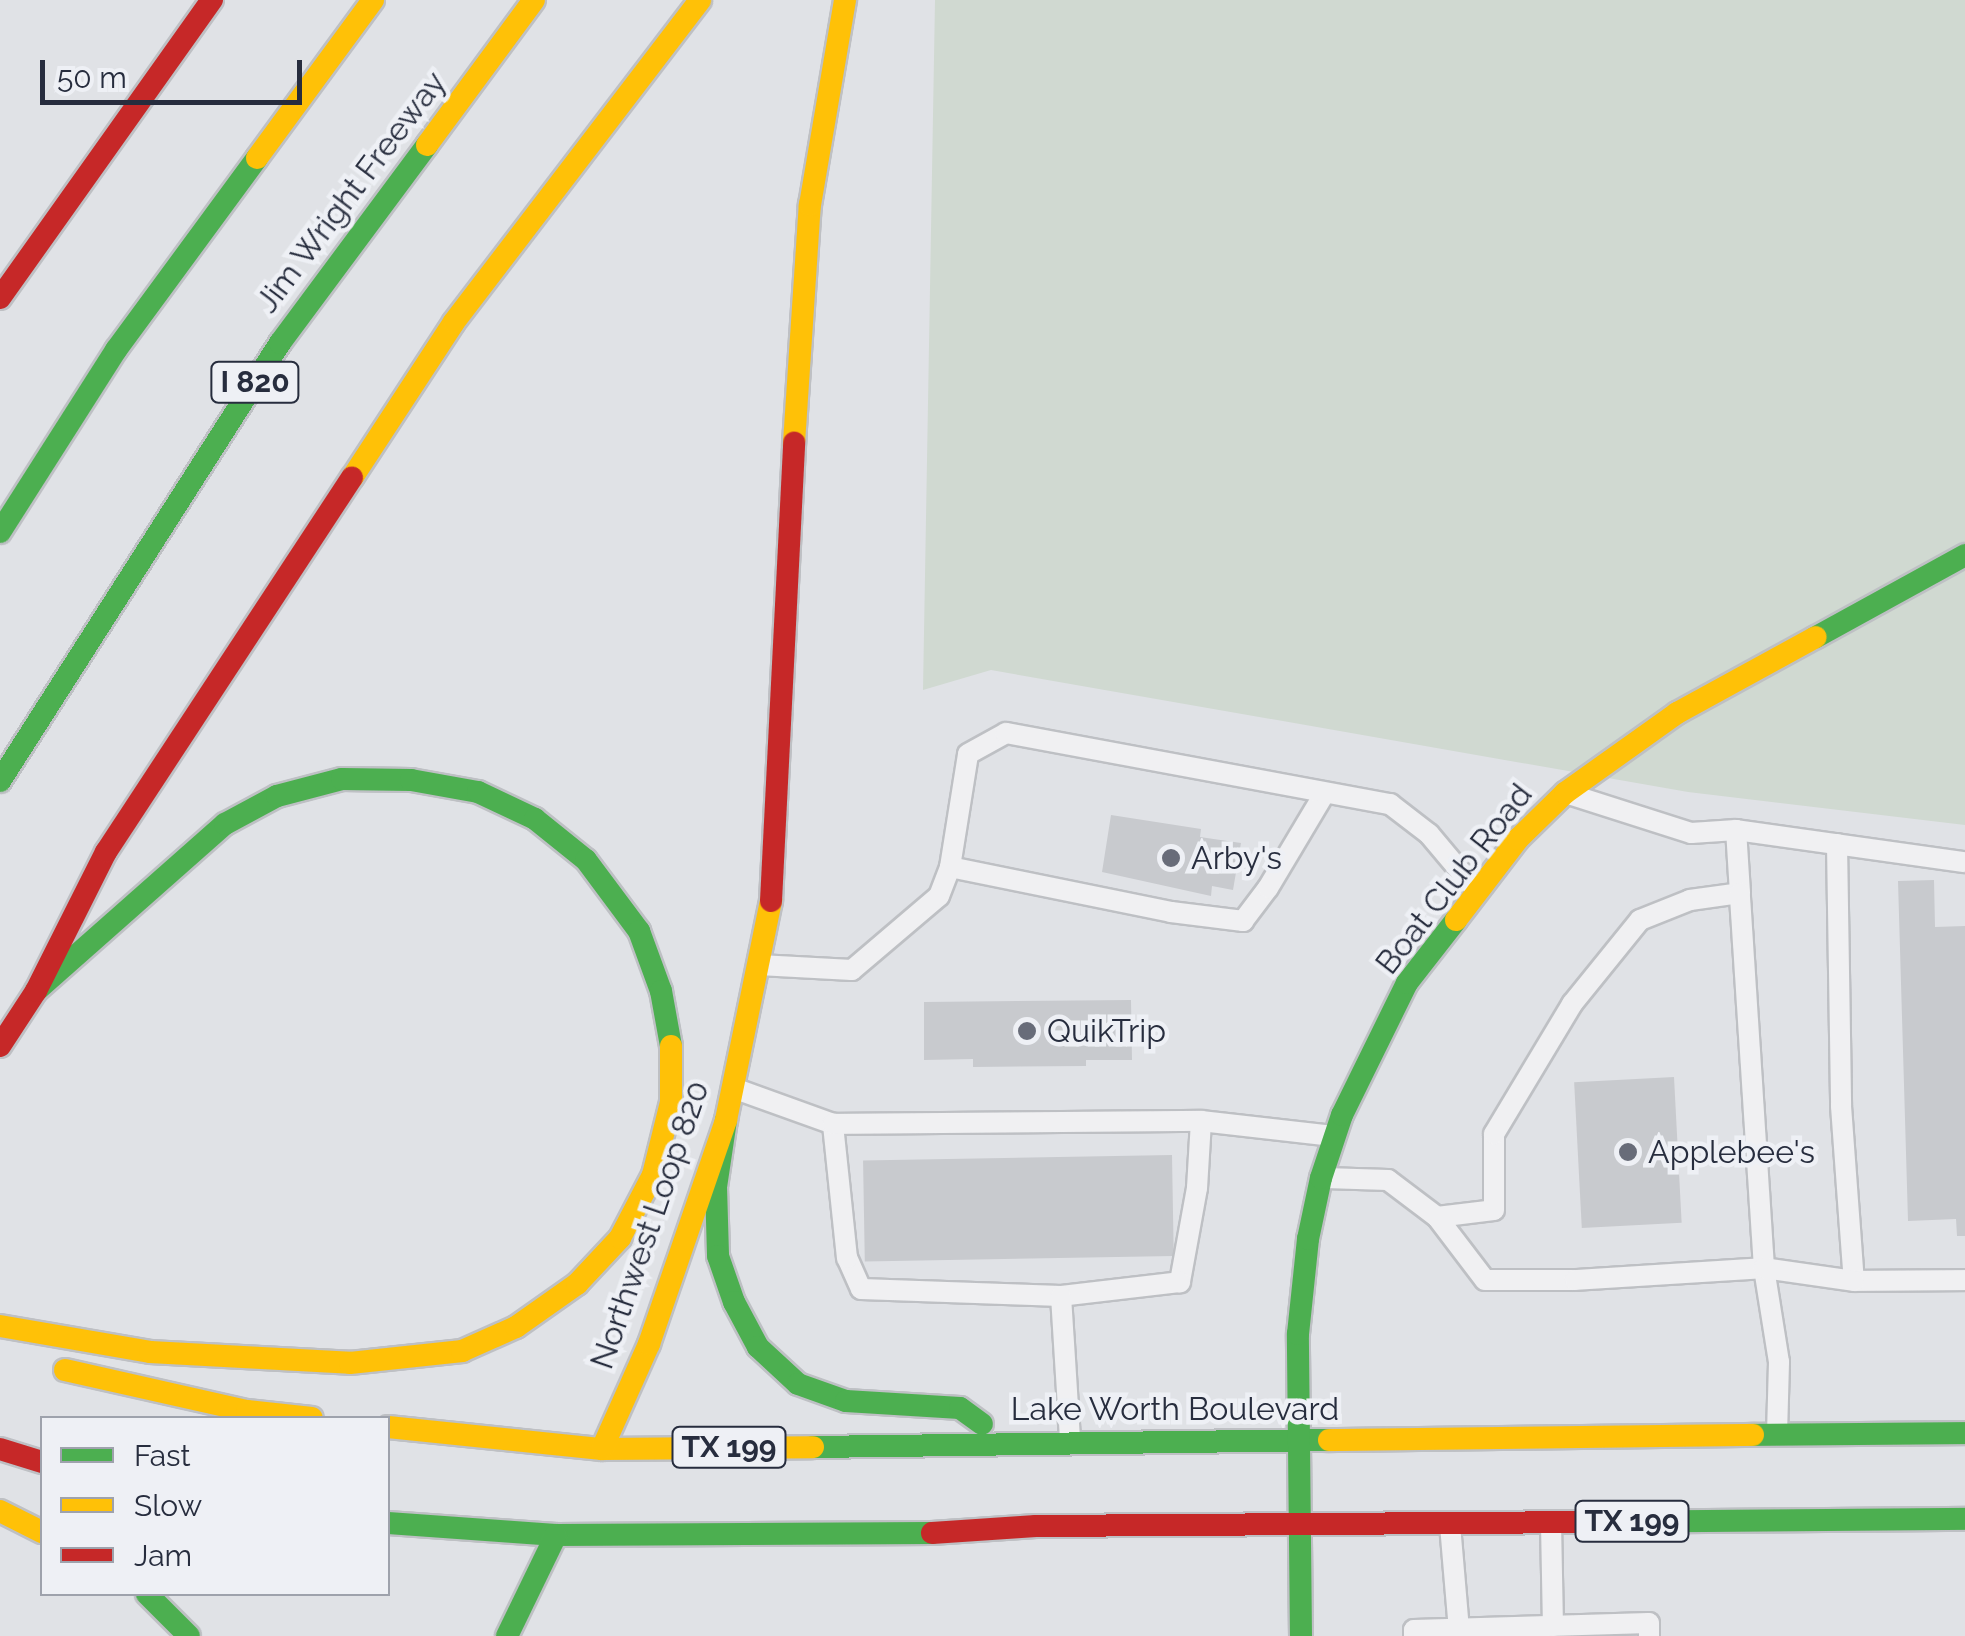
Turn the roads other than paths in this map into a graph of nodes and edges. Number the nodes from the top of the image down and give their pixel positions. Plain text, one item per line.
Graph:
1 (212, 0) edge
2 (373, 0) edge
3 (534, 0) edge
4 (700, 0) edge
5 (844, 0) edge
6 (0, 298) edge
7 (0, 532) edge
8 (1965, 555) edge
9 (0, 781) edge
10 (1565, 792) junction
11 (1324, 794) junction
12 (1736, 830) junction
13 (1837, 844) junction
14 (1965, 862) edge
15 (950, 867) junction
16 (1478, 892) junction
17 (1740, 892) junction
18 (759, 965) junction
19 (36, 991) junction
20 (0, 1046) edge
21 (733, 1088) junction
22 (726, 1120) junction
23 (1200, 1120) junction
24 (834, 1124) junction
25 (1335, 1136) junction
26 (1321, 1178) junction
27 (1437, 1217) junction
28 (1764, 1268) junction
29 (1965, 1280) edge
30 (1854, 1282) junction
31 (1061, 1296) junction
32 (0, 1326) edge
33 (36, 1362) dead end
34 (300, 1416) edge
35 (390, 1427) edge
36 (1965, 1433) edge
37 (1778, 1436) junction
38 (1299, 1440) junction
39 (1010, 1442) junction
40 (1070, 1443) junction
41 (0, 1449) edge
42 (602, 1449) junction
43 (40, 1461) edge
44 (0, 1511) edge
45 (1965, 1519) edge
46 (1551, 1522) junction
47 (390, 1523) edge
48 (1450, 1523) junction
49 (1300, 1524) junction
50 (40, 1531) edge
51 (556, 1534) junction
52 (149, 1596) edge
53 (1553, 1626) junction
54 (1458, 1628) junction
55 (190, 1636) edge
56 (507, 1636) edge
57 (1301, 1636) edge
58 (1414, 1636) edge
59 (1649, 1636) edge

1 - 6 main road
2 - 7 main road
3 - 9 main road, Jim Wright Freeway / I 820
4 - 19 main road
5 - 18 main road, Northwest Loop 820
8 - 10 main road, Boat Club Road
10 - 12 lane
10 - 16 main road, Boat Club Road
11 - 15 lane
11 - 15 lane
11 - 16 lane
12 - 13 lane
12 - 17 lane
13 - 14 lane
13 - 30 lane
15 - 18 lane
16 - 25 main road, Boat Club Road
17 - 27 lane
17 - 28 lane
18 - 21 main road, Northwest Loop 820
19 - 20 main road
19 - 32 main road
21 - 22 main road, Northwest Loop 820
21 - 24 lane
22 - 39 main road
22 - 42 main road, Northwest Loop 820
23 - 24 lane
23 - 25 lane
23 - 31 lane
24 - 31 lane
25 - 26 main road, Boat Club Road
26 - 27 lane
26 - 38 main road, Boat Club Road
27 - 28 lane
28 - 30 lane
28 - 37 lane
29 - 30 lane
31 - 40 lane
33 - 34 main road
35 - 42 main road, Lake Worth Boulevard / TX 199
36 - 37 main road, Lake Worth Boulevard / TX 199
37 - 38 main road, Lake Worth Boulevard / TX 199
38 - 40 main road, Lake Worth Boulevard / TX 199
38 - 49 main road, Boat Club Road
39 - 40 main road, Lake Worth Boulevard / TX 199
39 - 42 main road, Lake Worth Boulevard / TX 199
41 - 43 main road
44 - 50 main road
45 - 46 main road, TX 199
46 - 48 main road, TX 199
46 - 53 lane
47 - 51 main road, TX 199
48 - 49 main road, TX 199
48 - 54 lane
49 - 51 main road, TX 199
49 - 57 main road, Boat Club Road
51 - 56 main road
52 - 55 main road
53 - 54 lane
53 - 59 lane
54 - 58 lane

